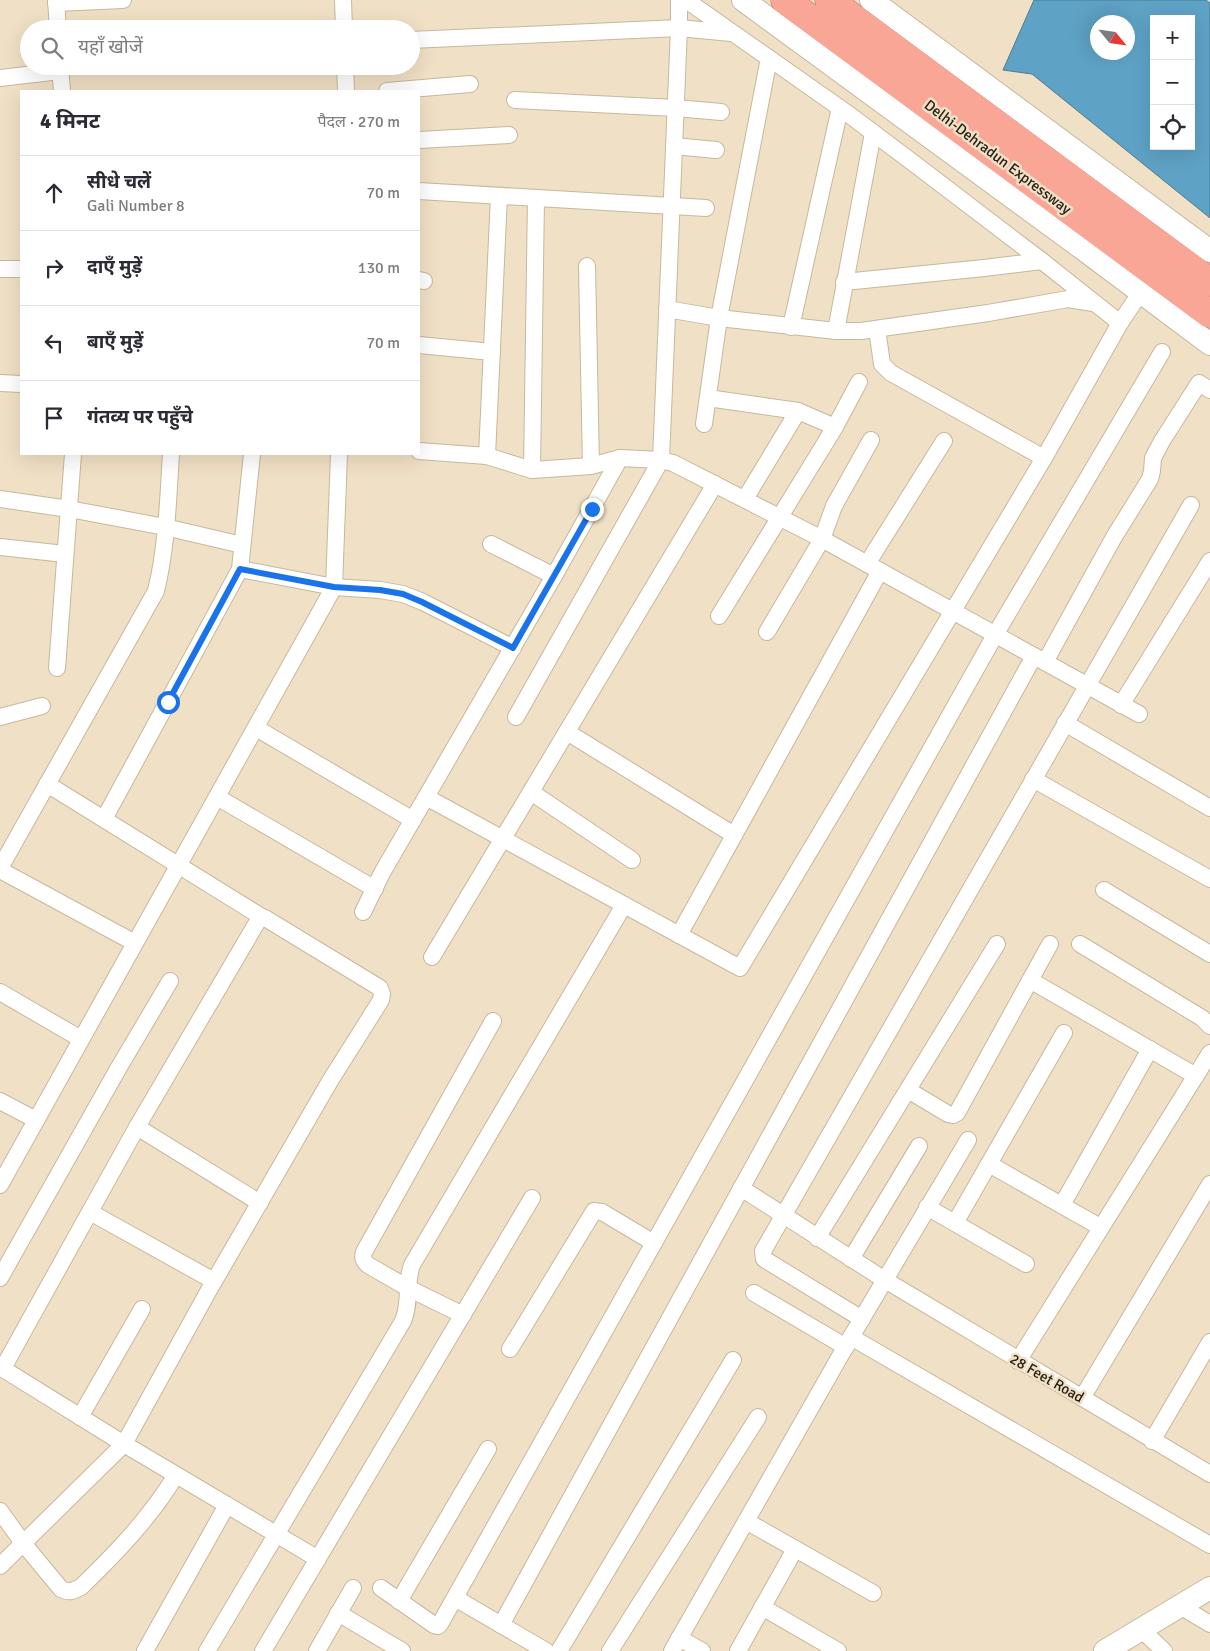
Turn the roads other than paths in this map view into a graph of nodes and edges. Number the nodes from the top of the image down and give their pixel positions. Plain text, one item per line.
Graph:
1 (123, 0) edge
2 (343, 0) edge
3 (679, 0) edge
4 (686, 0) edge
5 (743, 0) edge
6 (785, 0) edge
7 (828, 0) edge
8 (871, 0) edge
9 (56, 1) edge
10 (57, 20) edge
11 (344, 20) edge
12 (679, 28) junction
13 (733, 33) junction
14 (420, 40) edge
15 (769, 58) junction
16 (20, 75) edge
17 (61, 75) edge
18 (345, 75) edge
19 (0, 78) edge
20 (470, 84) dead end
21 (62, 90) edge
22 (346, 90) edge
23 (399, 90) edge
24 (515, 100) dead end
25 (676, 108) junction
26 (840, 108) junction
27 (721, 112) dead end
28 (873, 133) junction
29 (509, 135) dead end
30 (420, 140) edge
31 (674, 146) junction
32 (716, 150) dead end
33 (420, 191) edge
34 (499, 196) junction
35 (536, 198) junction
36 (671, 206) junction
37 (706, 208) dead end
38 (1210, 251) edge
39 (1042, 261) junction
40 (587, 266) dead end
41 (0, 269) edge
42 (20, 269) edge
43 (844, 282) junction
44 (1210, 282) edge
45 (1137, 297) junction
46 (1093, 303) junction
47 (667, 309) junction
48 (1210, 314) edge
49 (719, 318) junction
50 (1122, 320) junction
51 (791, 327) junction
52 (877, 329) junction
53 (836, 331) junction
54 (1210, 344) edge
55 (420, 345) edge
56 (492, 352) junction
57 (1162, 352) dead end
58 (859, 382) dead end
59 (0, 383) edge
60 (20, 384) edge
61 (1210, 390) edge
62 (708, 398) junction
63 (798, 411) junction
64 (704, 424) dead end
65 (835, 428) junction
66 (871, 440) dead end
67 (944, 441) dead end
68 (420, 452) edge
69 (73, 455) edge
70 (171, 455) edge
71 (252, 455) edge
72 (339, 455) edge
73 (487, 456) junction
74 (620, 458) junction
75 (1044, 458) junction
76 (661, 460) junction
77 (591, 466) junction
78 (532, 470) junction
79 (715, 484) junction
80 (0, 499) edge
81 (745, 499) junction
82 (1191, 505) dead end
83 (68, 509) junction
84 (779, 517) junction
85 (165, 527) junction
86 (822, 539) junction
87 (491, 544) dead end
88 (242, 545) junction
89 (0, 547) edge
90 (65, 554) junction
91 (1210, 561) edge
92 (874, 568) junction
93 (240, 569) junction
94 (554, 576) junction
95 (1204, 583) edge
96 (334, 587) junction
97 (953, 612) junction
98 (719, 616) dead end
99 (767, 632) dead end
100 (995, 635) junction
101 (513, 648) junction
102 (1039, 659) junction
103 (57, 668) dead end
104 (1087, 686) junction
105 (1121, 705) junction
106 (42, 706) dead end
107 (1139, 714) dead end
108 (0, 717) edge
109 (516, 717) dead end
110 (1065, 723) junction
111 (256, 728) junction
112 (567, 732) junction
113 (1034, 779) junction
114 (48, 784) junction
115 (531, 792) junction
116 (217, 797) junction
117 (426, 797) junction
118 (1210, 808) edge
119 (104, 819) junction
120 (413, 820) junction
121 (734, 835) junction
122 (503, 839) junction
123 (632, 860) dead end
124 (179, 865) junction
125 (0, 869) edge
126 (1207, 872) edge
127 (375, 889) junction
128 (1104, 890) dead end
129 (624, 905) junction
130 (363, 912) dead end
131 (262, 917) junction
132 (679, 935) junction
133 (135, 943) junction
134 (997, 944) dead end
135 (1050, 944) dead end
136 (1080, 944) dead end
137 (1210, 954) edge
138 (432, 957) dead end
139 (1030, 980) junction
140 (170, 981) dead end
141 (0, 992) edge
142 (493, 1021) dead end
143 (1210, 1026) edge
144 (1064, 1033) dead end
145 (82, 1039) junction
146 (1150, 1049) junction
147 (1210, 1053) edge
148 (1196, 1076) junction
149 (908, 1090) junction
150 (0, 1101) edge
151 (36, 1120) junction
152 (137, 1127) junction
153 (968, 1140) dead end
154 (919, 1146) dead end
155 (989, 1164) junction
156 (1210, 1184) edge
157 (0, 1185) edge
158 (741, 1188) junction
159 (532, 1198) dead end
160 (260, 1202) junction
161 (1062, 1205) junction
162 (927, 1208) junction
163 (90, 1212) junction
164 (783, 1215) junction
165 (955, 1223) junction
166 (1100, 1227) junction
167 (817, 1238) junction
168 (654, 1243) junction
169 (851, 1259) junction
170 (1026, 1264) dead end
171 (0, 1278) edge
172 (214, 1280) junction
173 (884, 1280) junction
174 (408, 1288) junction
175 (754, 1293) dead end
176 (142, 1309) dead end
177 (463, 1315) junction
178 (862, 1319) junction
179 (848, 1342) junction
180 (510, 1349) dead end
181 (1208, 1351) edge
182 (734, 1360) dead end
183 (1018, 1361) junction
184 (2, 1367) edge
185 (1082, 1398) junction
186 (80, 1417) junction
187 (758, 1417) dead end
188 (1152, 1440) junction
189 (124, 1444) junction
190 (488, 1449) dead end
191 (1210, 1474) edge
192 (176, 1475) junction
193 (227, 1505) junction
194 (0, 1511) edge
195 (746, 1521) junction
196 (277, 1534) junction
197 (23, 1543) junction
198 (1210, 1545) edge
199 (795, 1549) junction
200 (318, 1559) junction
201 (0, 1566) edge
202 (353, 1588) dead end
203 (381, 1588) dead end
204 (1210, 1588) edge
205 (873, 1593) dead end
206 (455, 1598) junction
207 (399, 1601) junction
208 (1180, 1606) junction
209 (762, 1608) junction
210 (338, 1614) junction
211 (1210, 1624) edge
212 (501, 1625) junction
213 (1142, 1630) junction
214 (676, 1644) edge
215 (145, 1651) edge
216 (207, 1651) edge
217 (263, 1651) edge
218 (316, 1651) edge
219 (402, 1651) edge
220 (546, 1651) edge
221 (559, 1651) edge
222 (610, 1651) edge
223 (702, 1651) edge
224 (738, 1651) edge
225 (838, 1651) edge
226 (1105, 1651) edge
227 (1164, 1651) edge

1 - 9 street
2 - 11 street
3 - 12 street
4 - 13 street
5 - 45 street
6 - 48 highway, Delhi-Dehradun Expressway
7 - 44 highway, Delhi-Dehradun Expressway
8 - 38 street
9 - 10 street
12 - 13 street
12 - 14 street
12 - 25 street
13 - 15 street
15 - 26 street
15 - 49 street
16 - 19 street
17 - 21 street
18 - 22 street
20 - 23 street
24 - 25 street
25 - 27 street
25 - 31 street
26 - 28 street
26 - 51 street
28 - 39 street
28 - 43 street
29 - 30 street
31 - 32 street
31 - 36 street
33 - 34 street
34 - 35 street
34 - 56 street
35 - 36 street
35 - 78 street
36 - 37 street
36 - 47 street
39 - 43 street
39 - 46 street
40 - 77 street
41 - 42 street
43 - 53 street
45 - 50 street
45 - 54 street
46 - 50 street
46 - 52 street
47 - 49 street
47 - 76 street
49 - 51 street
49 - 62 street
50 - 75 street
51 - 53 street
52 - 53 street
52 - 75 street
55 - 56 street
56 - 73 street
57 - 100 street
58 - 65 street
59 - 60 street
61 - 102 street
62 - 63 street
62 - 64 street
63 - 65 street
63 - 81 street
65 - 84 street
66 - 86 street
67 - 92 street
68 - 73 street
69 - 83 street
70 - 85 street
71 - 88 street
72 - 96 street
73 - 78 street
74 - 76 street
74 - 77 street
74 - 94 street
75 - 97 street
76 - 79 street
76 - 109 street
77 - 78 street
79 - 81 street
79 - 112 street
80 - 83 street
81 - 84 street
82 - 104 street
83 - 85 street
83 - 90 street
84 - 86 street
84 - 98 street
85 - 88 street
85 - 114 street
86 - 92 street
86 - 99 street
87 - 94 street
88 - 93 street
89 - 90 street
90 - 103 street
91 - 95 street
92 - 97 street
92 - 121 street
93 - 96 street
93 - 119 street
94 - 101 street
95 - 105 street
96 - 101 street
96 - 111 street
97 - 100 street
97 - 132 street
100 - 102 street
100 - 168 street
101 - 117 street
102 - 104 street
102 - 158 street
104 - 105 street
104 - 110 street
105 - 107 street
106 - 108 street
110 - 113 street
110 - 118 street
111 - 116 street
111 - 120 street
112 - 115 street
112 - 121 street
113 - 126 street
113 - 164 street
114 - 119 street
114 - 125 street
115 - 122 street
115 - 123 street
116 - 124 street
116 - 127 street
117 - 120 street
117 - 122 street
119 - 124 street
120 - 127 street
121 - 132 street
122 - 129 street
122 - 138 street
124 - 131 street
124 - 133 street
125 - 133 street
127 - 130 street
128 - 137 street
129 - 132 street
129 - 174 street
131 - 152 street
131 - 160 street
133 - 145 street
134 - 149 street
135 - 139 street
136 - 143 street
139 - 146 street
139 - 149 street
140 - 171 street
141 - 145 street
142 - 174 street
144 - 155 street
145 - 151 street
146 - 148 street
146 - 161 street
147 - 148 street
148 - 166 street
149 - 167 street
150 - 151 street
151 - 157 street
152 - 160 street
152 - 163 street
153 - 162 street
154 - 169 street
155 - 161 street
155 - 165 street
156 - 185 street
158 - 164 street, 28 Feet Road
158 - 212 street
159 - 177 street
160 - 172 street
161 - 166 street
162 - 165 street
162 - 173 street
163 - 172 street
163 - 184 street
164 - 167 street, 28 Feet Road
164 - 178 street
165 - 170 street
166 - 183 street
167 - 169 street, 28 Feet Road
168 - 180 street
168 - 206 street
169 - 173 street, 28 Feet Road
172 - 189 street
173 - 178 street
173 - 183 street, 28 Feet Road
174 - 177 street
174 - 196 street
175 - 179 street
176 - 186 street
177 - 200 street
178 - 179 street
179 - 195 street
179 - 198 street
181 - 188 street
182 - 221 street
183 - 185 street, 28 Feet Road
184 - 186 street
185 - 188 street, 28 Feet Road
186 - 189 street
187 - 222 street
188 - 191 street, 28 Feet Road
189 - 192 street
189 - 197 street
190 - 207 street
192 - 193 street
192 - 197 street
193 - 196 street
193 - 215 street
194 - 197 street
195 - 199 street
195 - 214 street
196 - 200 street
196 - 216 street
197 - 201 street
199 - 205 street
199 - 209 street
200 - 217 street
202 - 210 street
203 - 207 street
204 - 208 street
206 - 207 street
206 - 212 street
208 - 211 street
208 - 213 street
209 - 224 street
209 - 225 street
210 - 218 street
210 - 219 street
212 - 220 street
213 - 226 street
213 - 227 street
214 - 223 street

